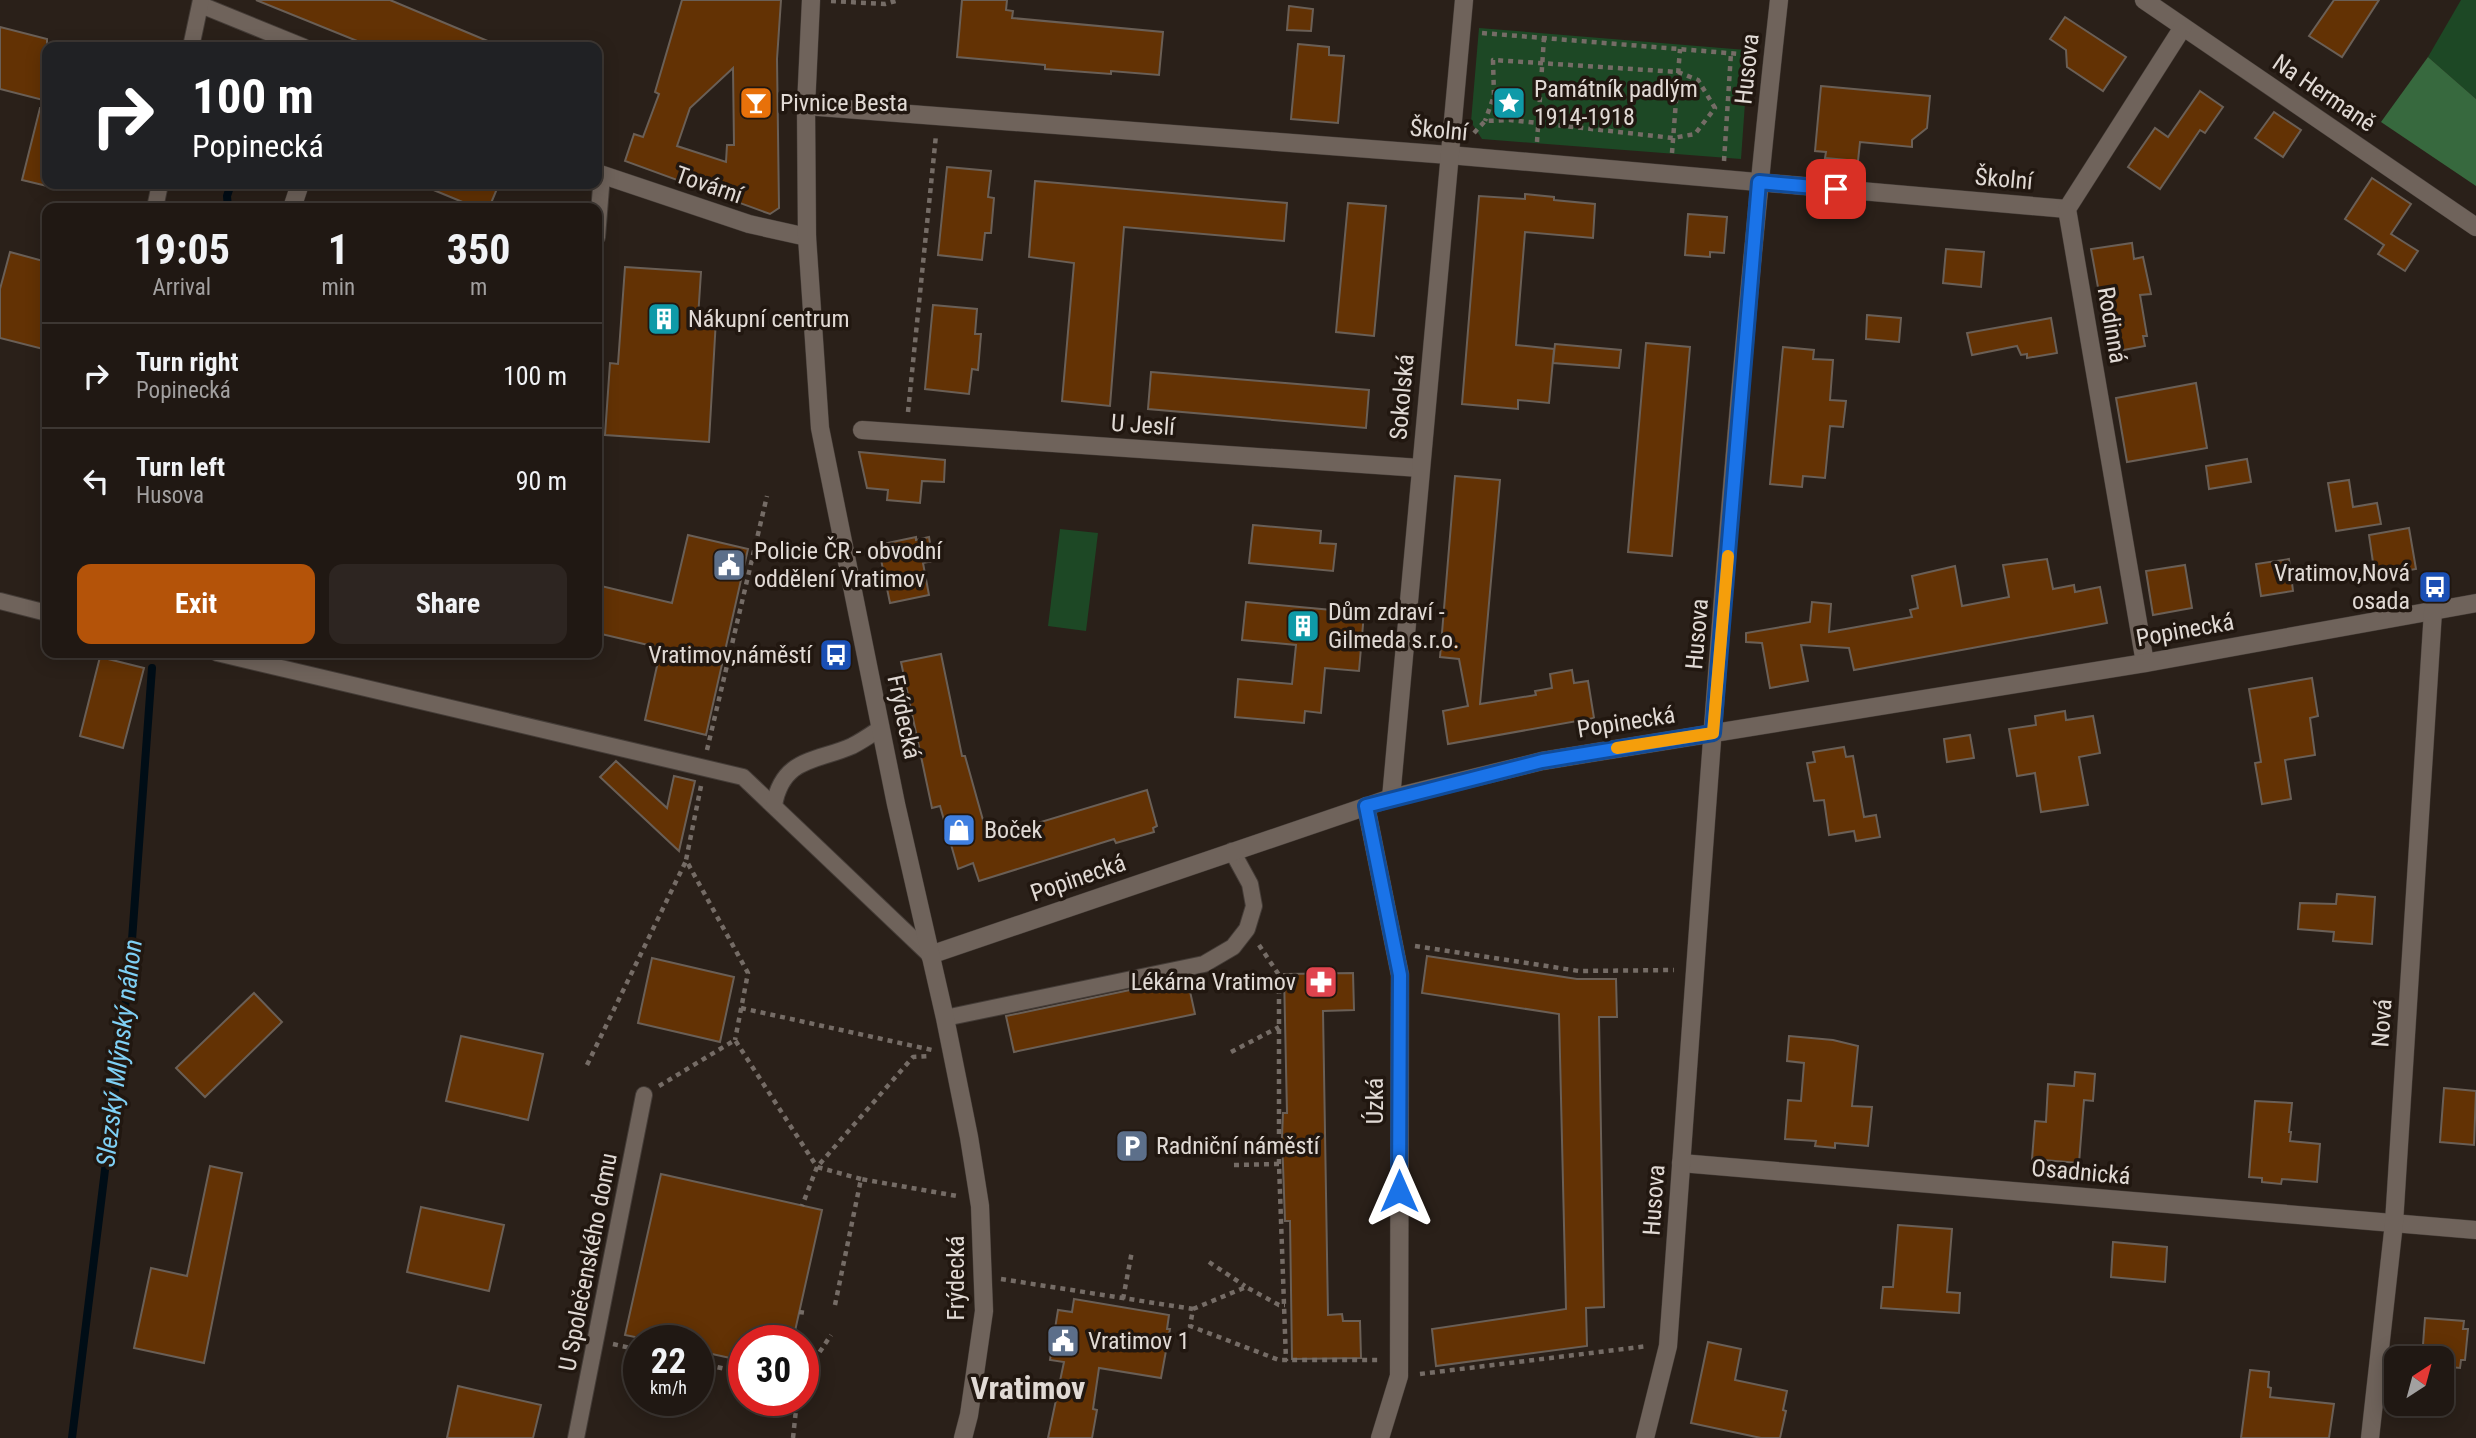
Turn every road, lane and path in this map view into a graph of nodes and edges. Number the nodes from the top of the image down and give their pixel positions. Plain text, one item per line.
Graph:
1 (811, 0) edge
2 (818, 0) edge
3 (899, 0) edge
4 (1464, 0) edge
5 (1779, 0) edge
6 (2144, 0) edge
7 (201, 3) edge
8 (2183, 27) junction
9 (1474, 33) dead end
10 (1544, 38) junction
11 (192, 42) edge
12 (292, 42) edge
13 (1680, 49) junction
14 (1731, 53) junction
15 (1773, 57) junction
16 (1543, 64) junction
17 (1678, 72) junction
18 (806, 106) junction
19 (1715, 108) junction
20 (1727, 108) junction
21 (938, 115) junction
22 (1485, 121) junction
23 (1467, 123) dead end
24 (1538, 123) junction
25 (1474, 134) junction
26 (1673, 138) junction
27 (1479, 142) dead end
28 (1536, 146) dead end
29 (1449, 155) junction
30 (1672, 157) dead end
31 (1711, 160) dead end
32 (1724, 161) junction
33 (1732, 162) dead end
34 (602, 175) edge
35 (1759, 182) junction
36 (2067, 209) junction
37 (2476, 227) edge
38 (807, 237) junction
39 (862, 430) dead end
40 (906, 434) junction
41 (1420, 468) junction
42 (0, 601) edge
43 (2476, 603) edge
44 (42, 611) edge
45 (2433, 611) junction
46 (238, 658) edge
47 (2146, 663) junction
48 (881, 728) junction
49 (1713, 733) junction
50 (1391, 798) junction
51 (774, 805) junction
52 (1366, 806) junction
53 (1232, 851) junction
54 (686, 860) dead end
55 (1247, 929) junction
56 (1393, 942) junction
57 (930, 956) junction
58 (1696, 970) junction
59 (741, 1008) dead end
60 (944, 1018) junction
61 (1279, 1027) junction
62 (1231, 1052) dead end
63 (950, 1054) junction
64 (587, 1065) dead end
65 (644, 1095) joint
66 (1279, 1164) junction
67 (1681, 1164) junction
68 (1234, 1165) dead end
69 (817, 1167) junction
70 (861, 1179) junction
71 (979, 1199) junction
72 (802, 1206) dead end
73 (2394, 1223) junction
74 (2476, 1230) edge
75 (1132, 1251) dead end
76 (1209, 1262) dead end
77 (982, 1276) junction
78 (1246, 1287) junction
79 (1123, 1298) junction
80 (835, 1305) dead end
81 (1285, 1305) junction
82 (1193, 1310) junction
83 (799, 1312) dead end
84 (807, 1314) dead end
85 (831, 1335) dead end
86 (1668, 1346) junction
87 (819, 1353) edge
88 (1286, 1362) junction
89 (1399, 1368) junction
90 (795, 1416) edge
91 (576, 1438) edge
92 (793, 1438) edge
93 (963, 1438) edge
94 (1380, 1438) edge
95 (1645, 1438) edge
96 (2370, 1438) edge

1 - 18 street, Frýdecká
2 - 3 path
4 - 29 street, Sokolská
5 - 15 street, Husova
6 - 8 street, Na Hermaně
7 - 11 lane
7 - 12 lane
8 - 36 street
8 - 37 street, Na Hermaně
9 - 10 path
10 - 13 path
10 - 16 path
13 - 14 path
13 - 17 path
14 - 15 path
14 - 20 path
15 - 35 street, Husova
16 - 17 path
16 - 22 path
16 - 24 path
17 - 19 path
17 - 26 path
18 - 21 street, Školní
18 - 38 street, Frýdecká
19 - 20 path
19 - 26 path
20 - 32 path
21 - 29 street, Školní
21 - 40 path
22 - 24 path
22 - 25 path
23 - 25 path
24 - 26 path
24 - 28 path
25 - 27 path
26 - 30 path
29 - 35 street, Školní
29 - 41 street, Sokolská
31 - 32 path
32 - 33 path
34 - 38 street, Tovární
35 - 36 street, Školní
35 - 49 street, Husova
36 - 47 street, Rodinná
38 - 48 street, Frýdecká
39 - 40 street, U Jeslí
40 - 41 street, U Jeslí
41 - 50 street, Sokolská
42 - 44 lane
43 - 45 street, Popinecká
45 - 47 street, Popinecká
45 - 73 street, Nová
46 - 51 lane
47 - 49 street, Popinecká
48 - 51 lane
48 - 57 street, Frýdecká
49 - 50 street, Popinecká
49 - 58 street, Husova
50 - 52 street, Popinecká
51 - 57 lane
52 - 53 street, Popinecká
52 - 56 street, Úzká
53 - 55 lane
53 - 57 street, Popinecká
54 - 64 path
55 - 60 lane
55 - 61 path
56 - 58 path
56 - 89 street, Úzká
57 - 60 street, Frýdecká
58 - 67 street, Husova
59 - 63 path
60 - 63 street, Frýdecká
61 - 62 path
61 - 66 path
63 - 69 path
63 - 71 street, Frýdecká
65 - 69 path
65 - 91 lane, U Společenského domu
66 - 68 path
66 - 81 path
67 - 73 street, Osadnická
67 - 86 street, Husova
69 - 70 path
69 - 72 path
70 - 71 path
70 - 80 path
71 - 77 street, Frýdecká
73 - 74 street, Osadnická
73 - 96 street, Nová
75 - 79 path
76 - 78 path
77 - 79 path
77 - 93 street, Frýdecká
78 - 81 path
78 - 82 path
79 - 82 path
81 - 88 path
82 - 88 path
83 - 84 path
85 - 87 path
86 - 89 path
86 - 95 street, Husova
88 - 89 path
89 - 94 street, Úzká
90 - 92 path

